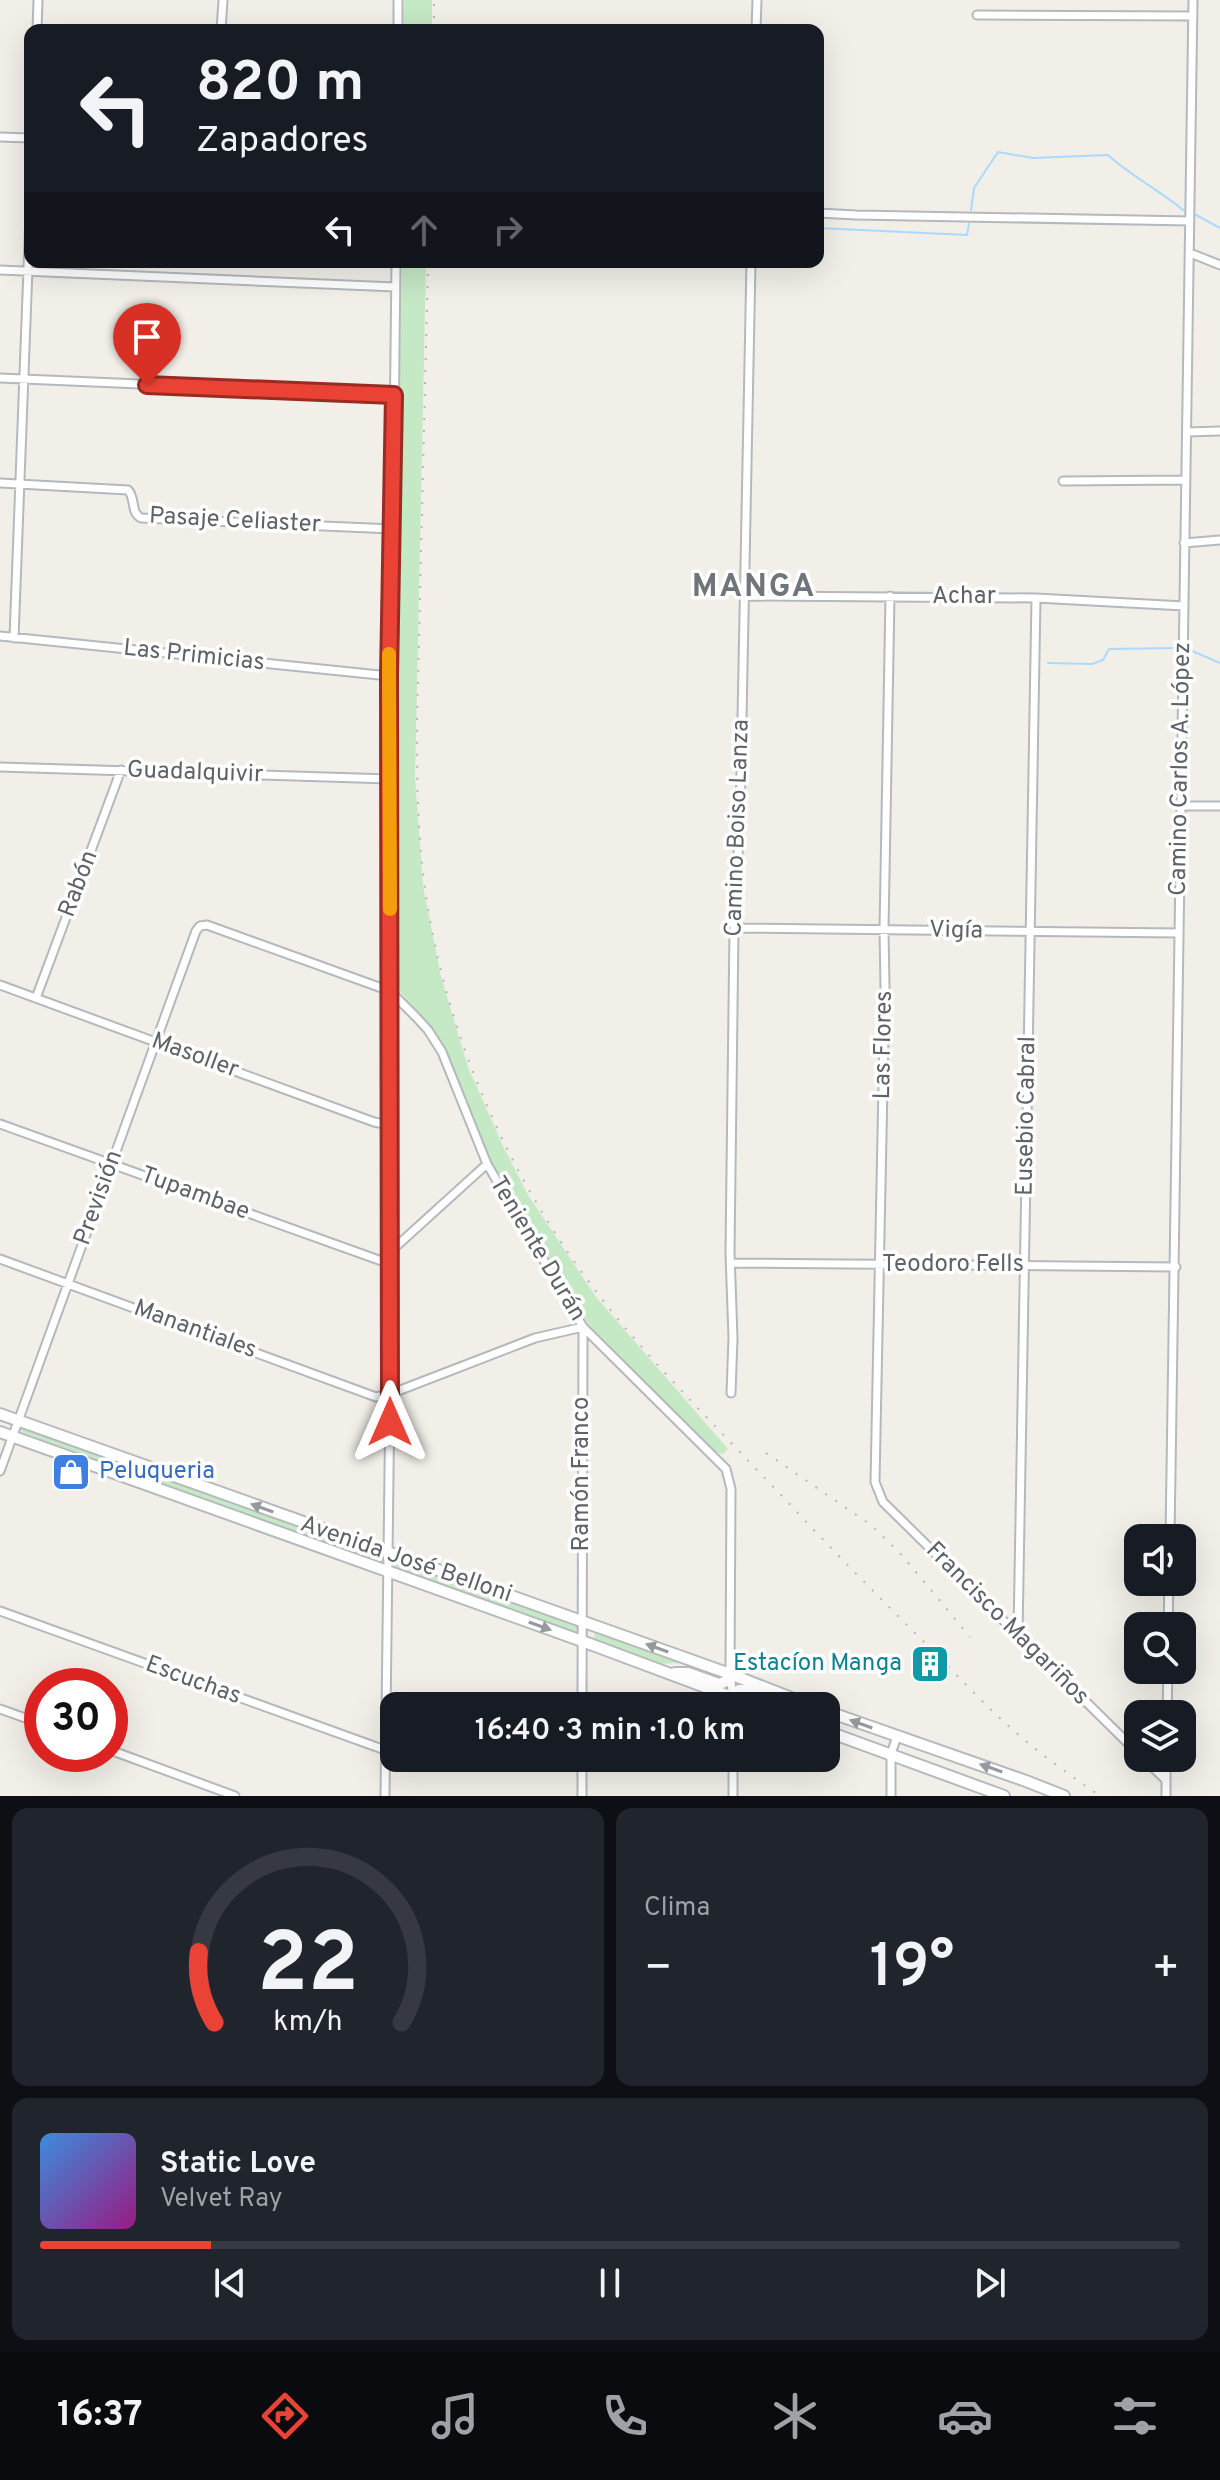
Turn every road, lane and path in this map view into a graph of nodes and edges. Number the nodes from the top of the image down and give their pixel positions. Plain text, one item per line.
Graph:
1 (38, 0) edge
2 (223, 0) edge
3 (398, 0) edge
4 (757, 0) edge
5 (1193, 0) edge
6 (977, 15) dead end
7 (1193, 16) junction
8 (37, 24) edge
9 (221, 24) edge
10 (398, 24) edge
11 (756, 24) edge
12 (0, 137) edge
13 (24, 138) edge
14 (824, 213) edge
15 (1190, 221) junction
16 (1190, 253) junction
17 (1220, 265) edge
18 (28, 268) edge
19 (396, 268) edge
20 (751, 268) edge
21 (0, 270) edge
22 (28, 272) junction
23 (395, 287) junction
24 (0, 378) edge
25 (24, 379) junction
26 (394, 395) junction
27 (1220, 431) edge
28 (1187, 432) junction
29 (1186, 480) junction
30 (1063, 481) dead end
31 (0, 483) edge
32 (20, 484) junction
33 (393, 529) junction
34 (1220, 540) edge
35 (1184, 543) junction
36 (744, 596) junction
37 (890, 596) junction
38 (1036, 598) junction
39 (1184, 606) junction
40 (0, 636) edge
41 (14, 638) junction
42 (389, 676) junction
43 (0, 767) edge
44 (121, 770) junction
45 (390, 779) junction
46 (1180, 806) junction
47 (1220, 806) edge
48 (734, 928) junction
49 (884, 930) junction
50 (1031, 932) junction
51 (1178, 933) junction
52 (0, 985) edge
53 (390, 991) junction
54 (36, 998) junction
55 (156, 1042) junction
56 (0, 1124) edge
57 (390, 1125) junction
58 (111, 1164) junction
59 (487, 1164) junction
60 (390, 1252) junction
61 (0, 1259) edge
62 (731, 1263) junction
63 (390, 1264) junction
64 (880, 1265) junction
65 (1025, 1265) junction
66 (1176, 1267) junction
67 (68, 1284) junction
68 (583, 1327) junction
69 (731, 1393) dead end
70 (390, 1394) junction
71 (0, 1414) edge
72 (18, 1421) junction
73 (0, 1432) edge
74 (13, 1436) junction
75 (0, 1471) edge
76 (877, 1493) joint
77 (1170, 1524) edge
78 (388, 1554) junction
79 (388, 1572) junction
80 (0, 1611) edge
81 (582, 1621) junction
82 (1018, 1635) junction
83 (582, 1641) junction
84 (669, 1673) junction
85 (730, 1674) junction
86 (386, 1692) edge
87 (582, 1692) edge
88 (712, 1692) edge
89 (733, 1692) edge
90 (776, 1692) edge
91 (0, 1709) edge
92 (840, 1716) edge
93 (24, 1718) edge
94 (840, 1736) edge
95 (897, 1736) junction
96 (1124, 1739) edge
97 (380, 1748) edge
98 (891, 1754) junction
99 (128, 1757) edge
100 (385, 1772) edge
101 (582, 1772) edge
102 (733, 1772) edge
103 (1158, 1772) edge
104 (1166, 1772) edge
105 (1166, 1780) junction
106 (235, 1796) edge
107 (385, 1796) edge
108 (582, 1796) edge
109 (733, 1796) edge
110 (891, 1796) edge
111 (1004, 1796) edge
112 (1064, 1796) edge
113 (1166, 1796) edge

1 - 8 street
2 - 9 street
3 - 10 street
4 - 11 street
5 - 7 street, Camino Carlos A. López
6 - 7 street
7 - 15 street, Camino Carlos A. López
12 - 13 street
14 - 15 street
15 - 16 street, Camino Carlos A. López
16 - 17 street
16 - 28 street, Camino Carlos A. López
18 - 22 street
19 - 23 street
20 - 36 street, Camino Boiso Lanza
21 - 22 street
22 - 23 street
22 - 25 street
23 - 26 street
24 - 25 street
25 - 26 street
25 - 32 street
26 - 33 street
27 - 28 street
28 - 29 street, Camino Carlos A. López
29 - 30 street
29 - 35 street, Camino Carlos A. López
31 - 32 street, Pasaje Celiaster
32 - 33 street, Pasaje Celiaster
32 - 41 street
33 - 42 street
34 - 35 street
35 - 39 street, Camino Carlos A. López
36 - 37 street, Achar
36 - 48 street, Camino Boiso Lanza
37 - 38 street, Achar
37 - 49 street, Las Flores
38 - 39 street, Achar
38 - 50 street, Eusebio Cabral
39 - 46 street, Camino Carlos A. López
40 - 41 street, Las Primicias
41 - 42 street, Las Primicias
42 - 45 street
43 - 44 street, Guadalquivir
44 - 45 street, Guadalquivir
44 - 54 street, Rabón
45 - 53 street
46 - 47 street
46 - 51 street, Camino Carlos A. López
48 - 49 street, Vigía
48 - 62 street, Camino Boiso Lanza
49 - 50 street, Vigía
49 - 64 street, Las Flores
50 - 51 street, Vigía
50 - 65 street, Eusebio Cabral
51 - 66 street, Camino Carlos A. López
52 - 54 street, Masoller
53 - 55 street, Previsión
53 - 57 street
53 - 59 street, Teniente Durán
54 - 55 street, Masoller
55 - 57 street, Masoller
55 - 58 street, Previsión
56 - 58 street, Tupambae
57 - 60 street
58 - 63 street, Tupambae
58 - 67 street, Previsión
59 - 60 street
59 - 68 street, Teniente Durán
60 - 63 street
61 - 67 street, Manantiales
62 - 64 street, Teodoro Fells
62 - 69 street, Camino Boiso Lanza
63 - 70 street
64 - 65 street, Teodoro Fells
64 - 76 street, Las Flores
65 - 66 street, Teodoro Fells
65 - 82 street, Eusebio Cabral
66 - 77 street, Camino Carlos A. López
67 - 70 street, Manantiales
67 - 72 street, Previsión
68 - 70 street
68 - 81 street, Ramón Franco
68 - 85 street, Teniente Durán
70 - 78 street
71 - 72 main road, Avenida José Belloni
72 - 74 street, Previsión
78 -> 72 main road, Avenida José Belloni
73 - 74 main road, Avenida José Belloni
74 - 75 street, Previsión
74 - 79 main road, Avenida José Belloni
76 - 82 street, Francisco Magariños
78 - 79 street
78 - 81 main road, Avenida José Belloni
79 -> 83 main road, Avenida José Belloni
79 - 86 street
80 - 97 street, Escuchas
81 - 83 street, Ramón Franco
85 -> 81 main road, Avenida José Belloni
82 - 96 street, Francisco Magariños
83 - 84 main road, Avenida José Belloni
83 - 87 street, Ramón Franco
84 - 85 main road
84 - 88 main road, Avenida José Belloni
85 - 89 street
85 - 90 main road, Avenida José Belloni
91 - 93 street
95 -> 92 main road
94 - 98 main road
95 - 98 street
112 -> 95 main road
98 - 110 street
98 - 111 main road
99 - 106 street
100 - 107 street
101 - 108 street
102 - 109 street
103 - 105 street
104 - 105 street
105 - 113 street

